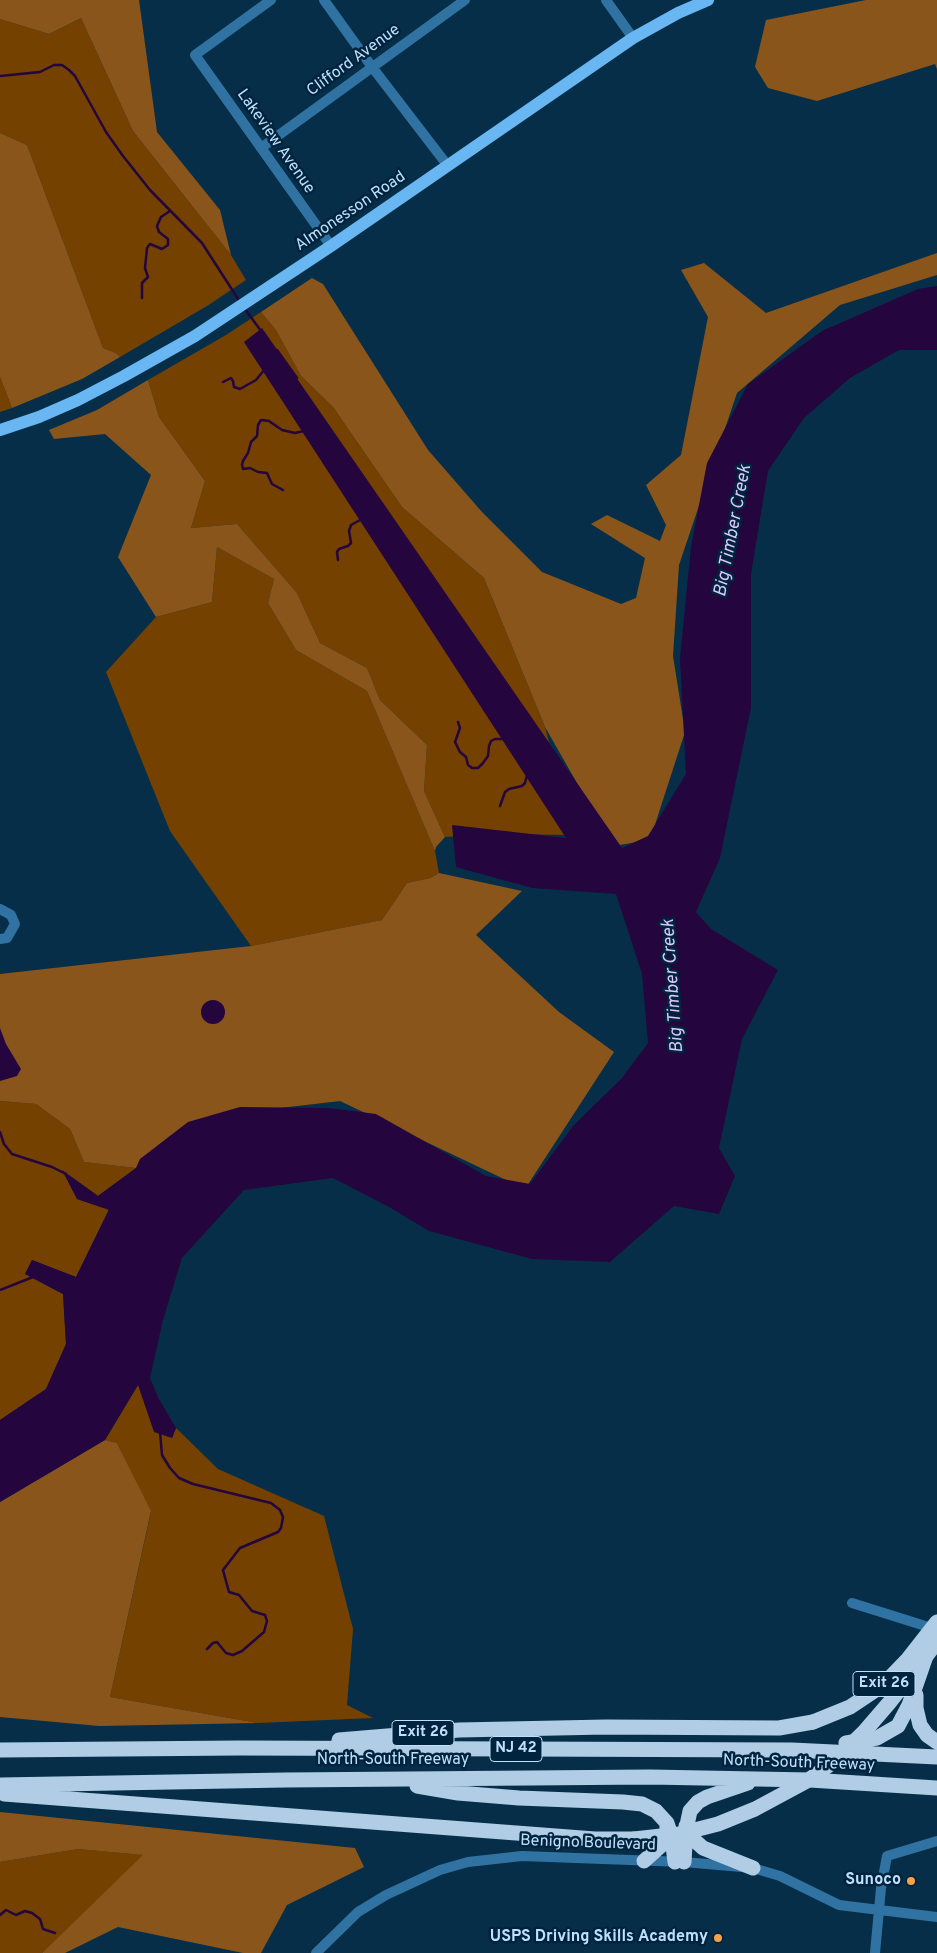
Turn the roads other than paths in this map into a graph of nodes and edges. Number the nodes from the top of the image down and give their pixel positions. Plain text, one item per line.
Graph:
1 (271, 0) edge
2 (324, 0) edge
3 (465, 0) edge
4 (606, 0) edge
5 (708, 0) edge
6 (633, 38) junction
7 (372, 67) junction
8 (261, 148) junction
9 (448, 166) junction
10 (331, 246) junction
11 (0, 430) edge
12 (0, 909) edge
13 (0, 939) edge
14 (852, 1603) dead end
15 (936, 1629) edge
16 (919, 1680) junction
17 (937, 1742) edge
18 (240, 1748) junction
19 (0, 1750) edge
20 (792, 1750) junction
21 (937, 1757) edge
22 (379, 1779) junction
23 (764, 1779) junction
24 (0, 1785) edge
25 (937, 1788) edge
26 (0, 1794) edge
27 (667, 1823) junction
28 (687, 1825) junction
29 (937, 1841) edge
30 (644, 1861) junction
31 (679, 1862) junction
32 (753, 1868) junction
33 (879, 1910) junction
34 (937, 1917) edge
35 (316, 1953) edge
36 (875, 1953) edge

1 - 8 street, Lakeview Avenue
2 - 7 street
3 - 7 street, Clifford Avenue
4 - 6 street
5 - 6 main road, Almonesson Road
6 - 9 main road, Almonesson Road
7 - 8 street, Clifford Avenue
7 - 9 street
8 - 10 street, Lakeview Avenue
9 - 10 main road, Almonesson Road
10 - 11 main road, Almonesson Road
12 - 13 street
14 - 15 street
15 - 16 highway
15 - 18 highway, Exit 26, bridge
15 - 26 highway, bridge
16 - 17 highway
16 - 20 highway
18 - 19 highway, North-South Freeway / NJ 42
18 - 20 highway, North-South Freeway / NJ 42
20 - 21 highway, North-South Freeway / NJ 42
22 - 23 highway, North-South Freeway / NJ 42
22 - 24 highway, North-South Freeway / NJ 42
22 - 27 highway
23 - 25 highway, North-South Freeway / NJ 42
23 - 28 highway
27 - 30 highway
27 - 31 highway
28 - 31 highway
28 - 32 highway
29 - 33 street
30 - 31 street, Benigno Boulevard
30 - 35 street, Benigno Boulevard
31 - 32 street, Benigno Boulevard
32 - 33 street, Benigno Boulevard
33 - 34 street, Benigno Boulevard
33 - 36 street

